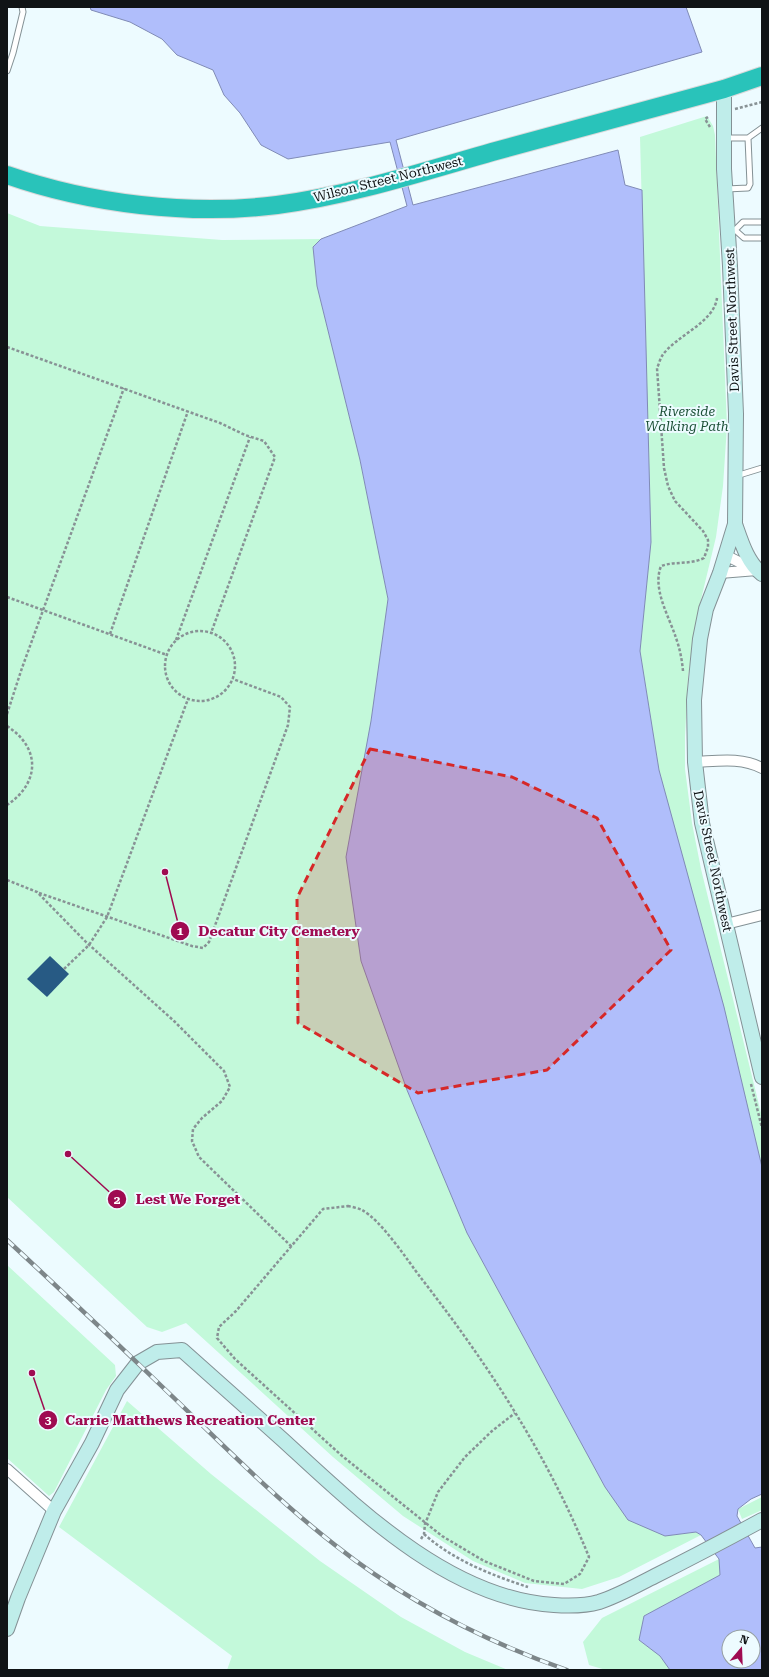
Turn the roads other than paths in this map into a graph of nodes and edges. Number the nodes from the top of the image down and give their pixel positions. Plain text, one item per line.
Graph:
1 (22, 7) edge
2 (7, 71) edge
3 (762, 76) edge
4 (724, 89) junction
5 (762, 128) edge
6 (724, 138) junction
7 (748, 138) junction
8 (7, 175) edge
9 (725, 189) junction
10 (762, 222) edge
11 (731, 231) junction
12 (762, 238) edge
13 (762, 468) edge
14 (735, 476) junction
15 (735, 524) junction
16 (725, 555) junction
17 (760, 572) edge
18 (720, 573) junction
19 (695, 762) junction
20 (762, 768) edge
21 (762, 915) edge
22 (726, 924) junction
23 (762, 1076) edge
24 (7, 1469) edge
25 (54, 1511) junction
26 (762, 1520) edge
27 (7, 1629) edge

1 - 2 lane
3 - 4 highway, Wilson Street Northwest
4 - 6 street, Davis Street Northwest
4 - 8 highway, Wilson Street Northwest
5 - 7 lane
6 - 7 lane
6 - 9 street, Davis Street Northwest
7 - 9 lane
9 - 11 street, Davis Street Northwest
10 - 11 lane
11 - 12 lane
11 - 14 street, Davis Street Northwest
13 - 14 lane
14 - 15 street, Davis Street Northwest
15 - 16 street, Davis Street Northwest
15 - 17 street
16 - 17 street
16 - 18 street, Davis Street Northwest
17 - 18 street
18 - 19 street, Davis Street Northwest
19 - 20 street
19 - 22 street, Davis Street Northwest
21 - 22 street
22 - 23 street, Davis Street Northwest
24 - 25 street
25 - 26 street
25 - 27 street

